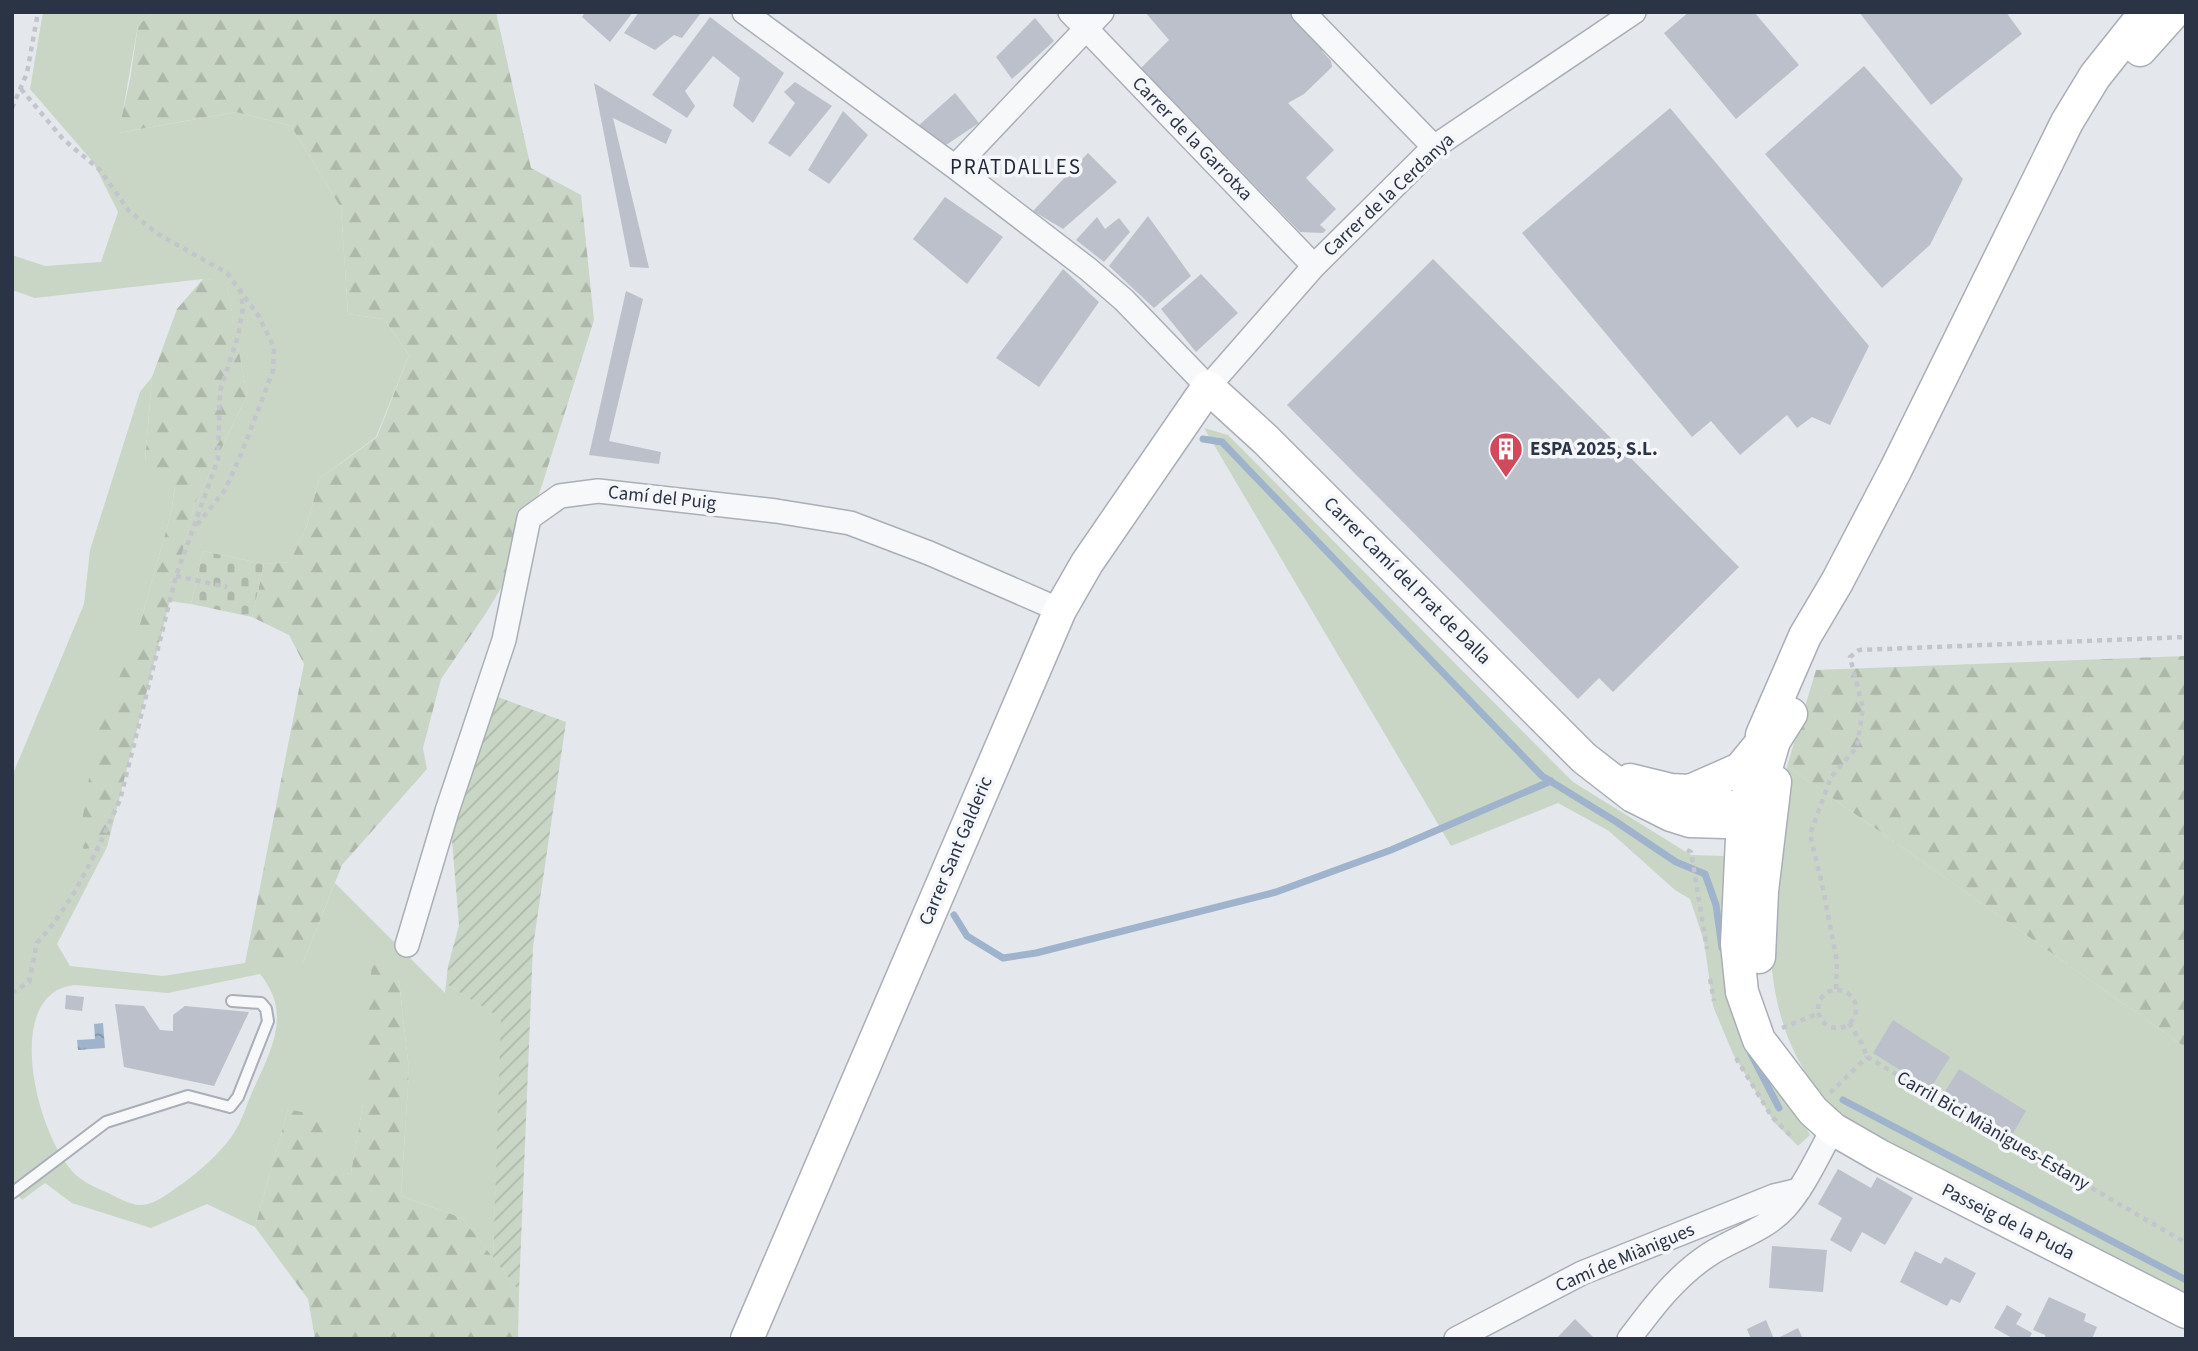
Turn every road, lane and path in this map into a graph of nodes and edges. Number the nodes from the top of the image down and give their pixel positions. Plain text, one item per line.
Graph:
1 (38, 12) edge
2 (744, 12) edge
3 (1303, 12) edge
4 (1634, 12) edge
5 (2115, 12) edge
6 (2147, 12) edge
7 (2174, 12) edge
8 (1086, 18) edge
9 (2110, 55) junction
10 (21, 89) junction
11 (2098, 104) junction
12 (12, 108) edge
13 (1434, 148) junction
14 (956, 167) junction
15 (2025, 211) junction
16 (1314, 266) junction
17 (240, 288) junction
18 (1208, 387) junction
19 (194, 530) junction
20 (176, 576) junction
21 (1837, 582) junction
22 (227, 587) dead end
23 (1060, 610) junction
24 (2186, 637) edge
25 (1791, 714) junction
26 (1759, 746) junction
27 (1690, 806) junction
28 (1743, 817) junction
29 (1691, 852) dead end
30 (1739, 884) junction
31 (1696, 885) dead end
32 (1759, 944) junction
33 (407, 945) dead end
34 (1836, 989) junction
35 (12, 993) edge
36 (232, 1001) dead end
37 (1817, 1014) junction
38 (1849, 1023) junction
39 (1771, 1032) junction
40 (1867, 1057) junction
41 (1789, 1080) junction
42 (1823, 1120) junction
43 (1799, 1189) junction
44 (12, 1193) edge
45 (2186, 1243) edge
46 (2186, 1312) edge
47 (1636, 1335) edge
48 (747, 1339) edge
49 (1457, 1339) edge

1 - 10 path
2 - 14 street
3 - 13 street
4 - 13 street, Carrer de la Cerdanya
5 - 9 main road
6 - 9 main road
6 - 11 main road
7 - 11 main road
8 - 14 street
8 - 16 street, Carrer de la Garrotxa
9 - 15 main road
10 - 12 path
10 - 17 path
11 - 15 main road
13 - 16 street, Carrer de la Cerdanya
14 - 18 street
15 - 21 main road
16 - 18 street, Carrer de la Cerdanya
17 - 19 path
17 - 19 path
18 - 23 main road, Carrer Sant Galderic
18 - 27 main road, Carrer Camí del Prat de Dalla
19 - 20 path
20 - 22 path
20 - 35 path
21 - 25 main road
21 - 26 main road
23 - 33 street, Camí del Puig
23 - 48 main road, Carrer Sant Galderic
24 - 34 path
25 - 28 main road
25 - 32 main road
26 - 27 main road
26 - 28 main road
27 - 28 main road
27 - 30 main road
28 - 30 main road
28 - 32 main road
29 - 31 path
30 - 41 main road
32 - 39 main road
34 - 37 path
34 - 38 path
36 - 44 lane
37 - 38 path
37 - 39 path
38 - 40 path
39 - 41 main road
40 - 42 path
40 - 45 path, Carril Bici Miànigues-Estany
41 - 42 main road
42 - 43 street
42 - 46 main road, Passeig de la Puda
43 - 47 street
43 - 49 street, Camí de Miànigues

